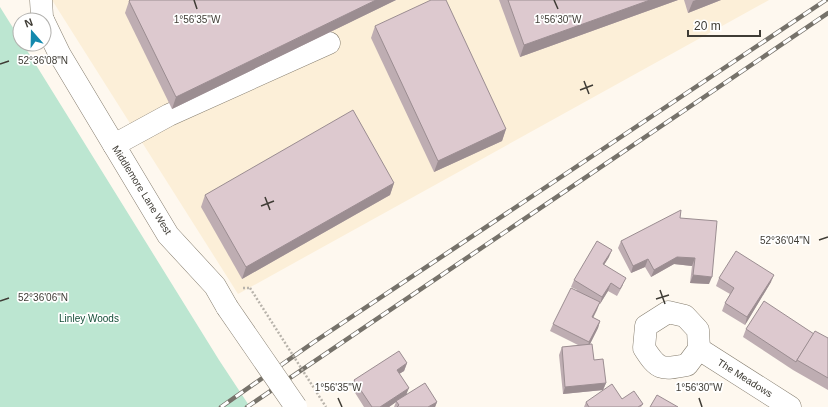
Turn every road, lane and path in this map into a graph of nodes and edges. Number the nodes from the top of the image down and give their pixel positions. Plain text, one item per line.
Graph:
1 (41, 0) edge
2 (42, 12) edge
3 (52, 38) edge
4 (328, 43) dead end
5 (114, 145) junction
6 (250, 288) dead end
7 (699, 349) dead end
8 (296, 407) edge
9 (326, 407) edge
10 (790, 407) edge

1 - 2 street, Middlemore Lane West
3 - 5 street, Middlemore Lane West
4 - 5 street
5 - 8 street, Middlemore Lane West, bridge
6 - 9 path, bridge
7 - 10 street, The Meadows

